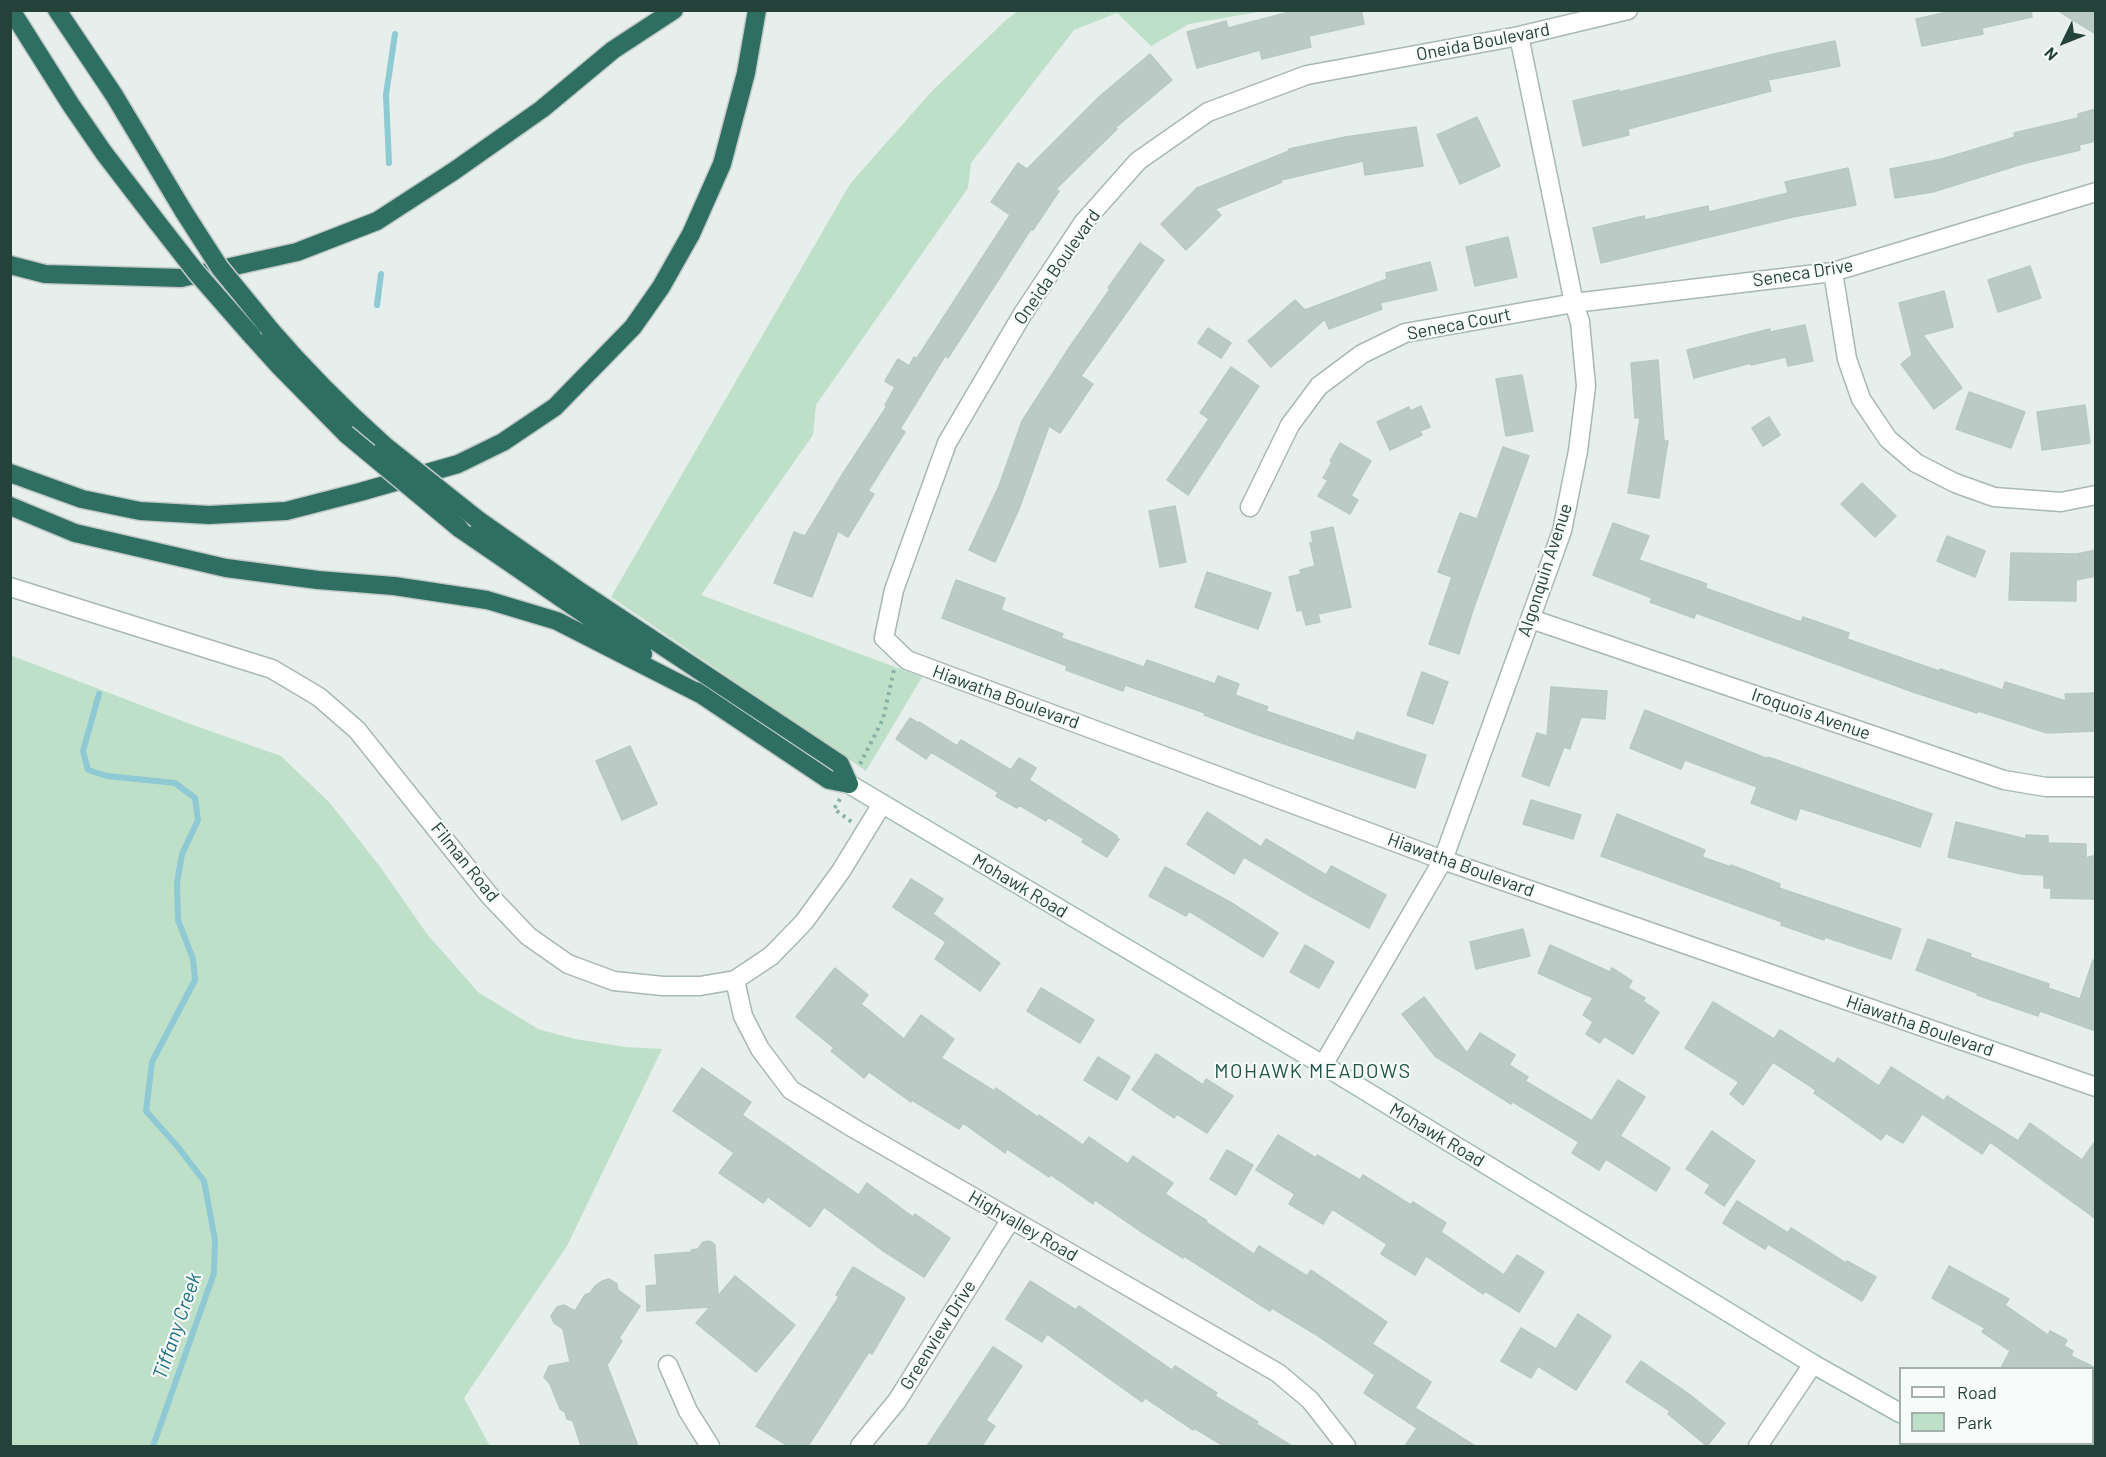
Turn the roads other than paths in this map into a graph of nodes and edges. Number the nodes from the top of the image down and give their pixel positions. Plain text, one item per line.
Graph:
1 (11, 10) edge
2 (57, 10) edge
3 (63, 10) edge
4 (674, 10) edge
5 (1628, 10) edge
6 (757, 12) edge
7 (73, 33) junction
8 (1519, 36) junction
9 (2096, 192) edge
10 (10, 265) edge
11 (1833, 272) junction
12 (1574, 303) junction
13 (10, 473) edge
14 (2096, 495) edge
15 (10, 506) edge
16 (1250, 507) dead end
17 (10, 587) edge
18 (894, 590) joint
19 (1531, 619) junction
20 (704, 696) junction
21 (849, 784) junction
22 (2096, 787) edge
23 (882, 804) junction
24 (1443, 860) junction
25 (735, 980) junction
26 (1323, 1065) junction
27 (2096, 1087) edge
28 (1011, 1219) junction
29 (1813, 1364) junction
30 (668, 1365) dead end
31 (1899, 1412) edge
32 (710, 1446) edge
33 (860, 1446) edge
34 (1346, 1446) edge
35 (1758, 1446) edge

1 - 20 highway, bridge
2 - 7 highway
3 - 7 highway
4 - 10 highway
5 - 8 street, Oneida Boulevard
6 - 13 highway
7 - 21 highway, bridge
8 - 12 street, Algonquin Avenue
8 - 18 street, Oneida Boulevard
9 - 11 street, Seneca Drive
11 - 12 street, Seneca Drive
11 - 14 street
12 - 16 street, Seneca Court
12 - 19 street, Algonquin Avenue
15 - 20 highway
17 - 25 street, Filman Road
18 - 24 street, Hiawatha Boulevard
19 - 22 street, Iroquois Avenue
19 - 24 street, Algonquin Avenue
20 - 21 highway
21 - 23 street, Mohawk Road
23 - 25 street, Filman Road
23 - 26 street, Mohawk Road
24 - 26 street, Algonquin Avenue
24 - 27 street, Hiawatha Boulevard
25 - 28 street, Highvalley Road
26 - 29 street, Mohawk Road
28 - 33 street, Greenview Drive
28 - 34 street, Highvalley Road
29 - 31 street, Mohawk Road
29 - 35 street
30 - 32 street

